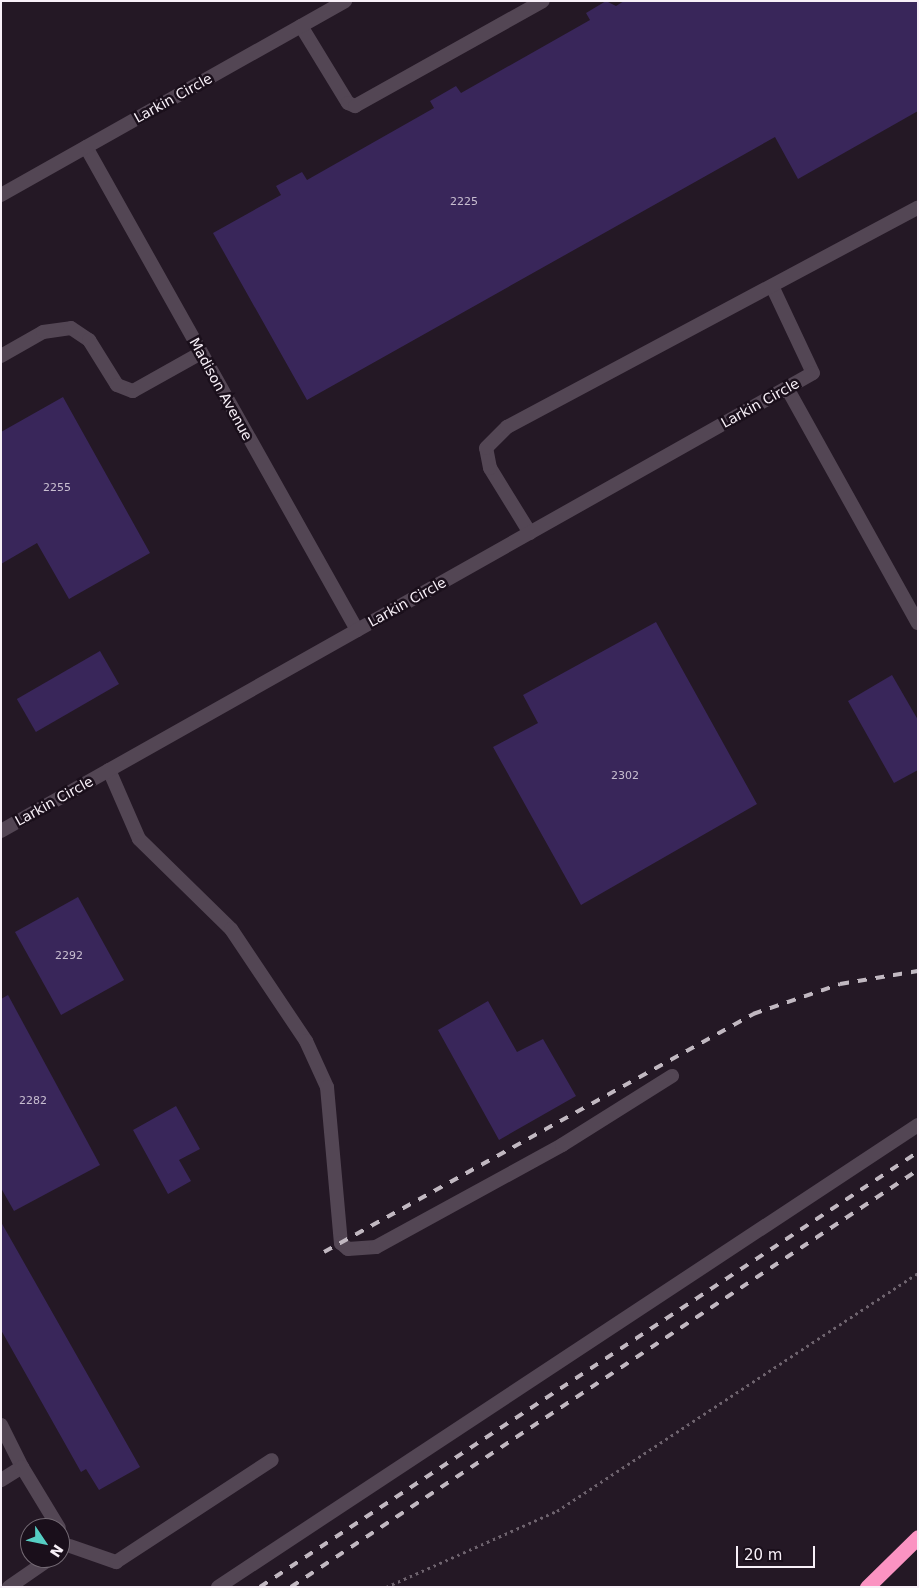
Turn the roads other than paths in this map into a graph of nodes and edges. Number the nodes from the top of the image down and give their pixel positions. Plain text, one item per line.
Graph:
1 (345, 1) edge
2 (543, 1) edge
3 (301, 26) junction
4 (86, 147) junction
5 (1, 195) edge
6 (918, 208) edge
7 (772, 286) junction
8 (201, 353) junction
9 (1, 356) edge
10 (787, 388) junction
11 (530, 533) junction
12 (918, 623) edge
13 (357, 630) junction
14 (109, 770) junction
15 (1, 831) edge
16 (672, 1076) dead end
17 (918, 1125) edge
18 (1, 1425) edge
19 (272, 1460) dead end
20 (22, 1467) junction
21 (1, 1480) edge
22 (53, 1518) edge
23 (918, 1537) edge
24 (70, 1550) edge
25 (918, 1553) edge
26 (37, 1568) edge
27 (9, 1587) edge
28 (218, 1587) edge
29 (867, 1587) edge

1 - 3 street, Larkin Circle
2 - 3 street
3 - 4 street, Larkin Circle
4 - 5 street, Larkin Circle
4 - 8 street, Madison Avenue
6 - 7 street
7 - 10 street, Larkin Circle
7 - 11 street
8 - 9 street
8 - 13 street, Madison Avenue
10 - 11 street, Larkin Circle
10 - 12 street
11 - 13 street, Larkin Circle
13 - 14 street, Larkin Circle
14 - 15 street, Larkin Circle
14 - 16 street
17 - 28 street
18 - 20 street
19 - 24 street
20 - 21 street
20 - 22 street
23 - 29 highway
25 - 29 highway
26 - 27 street

